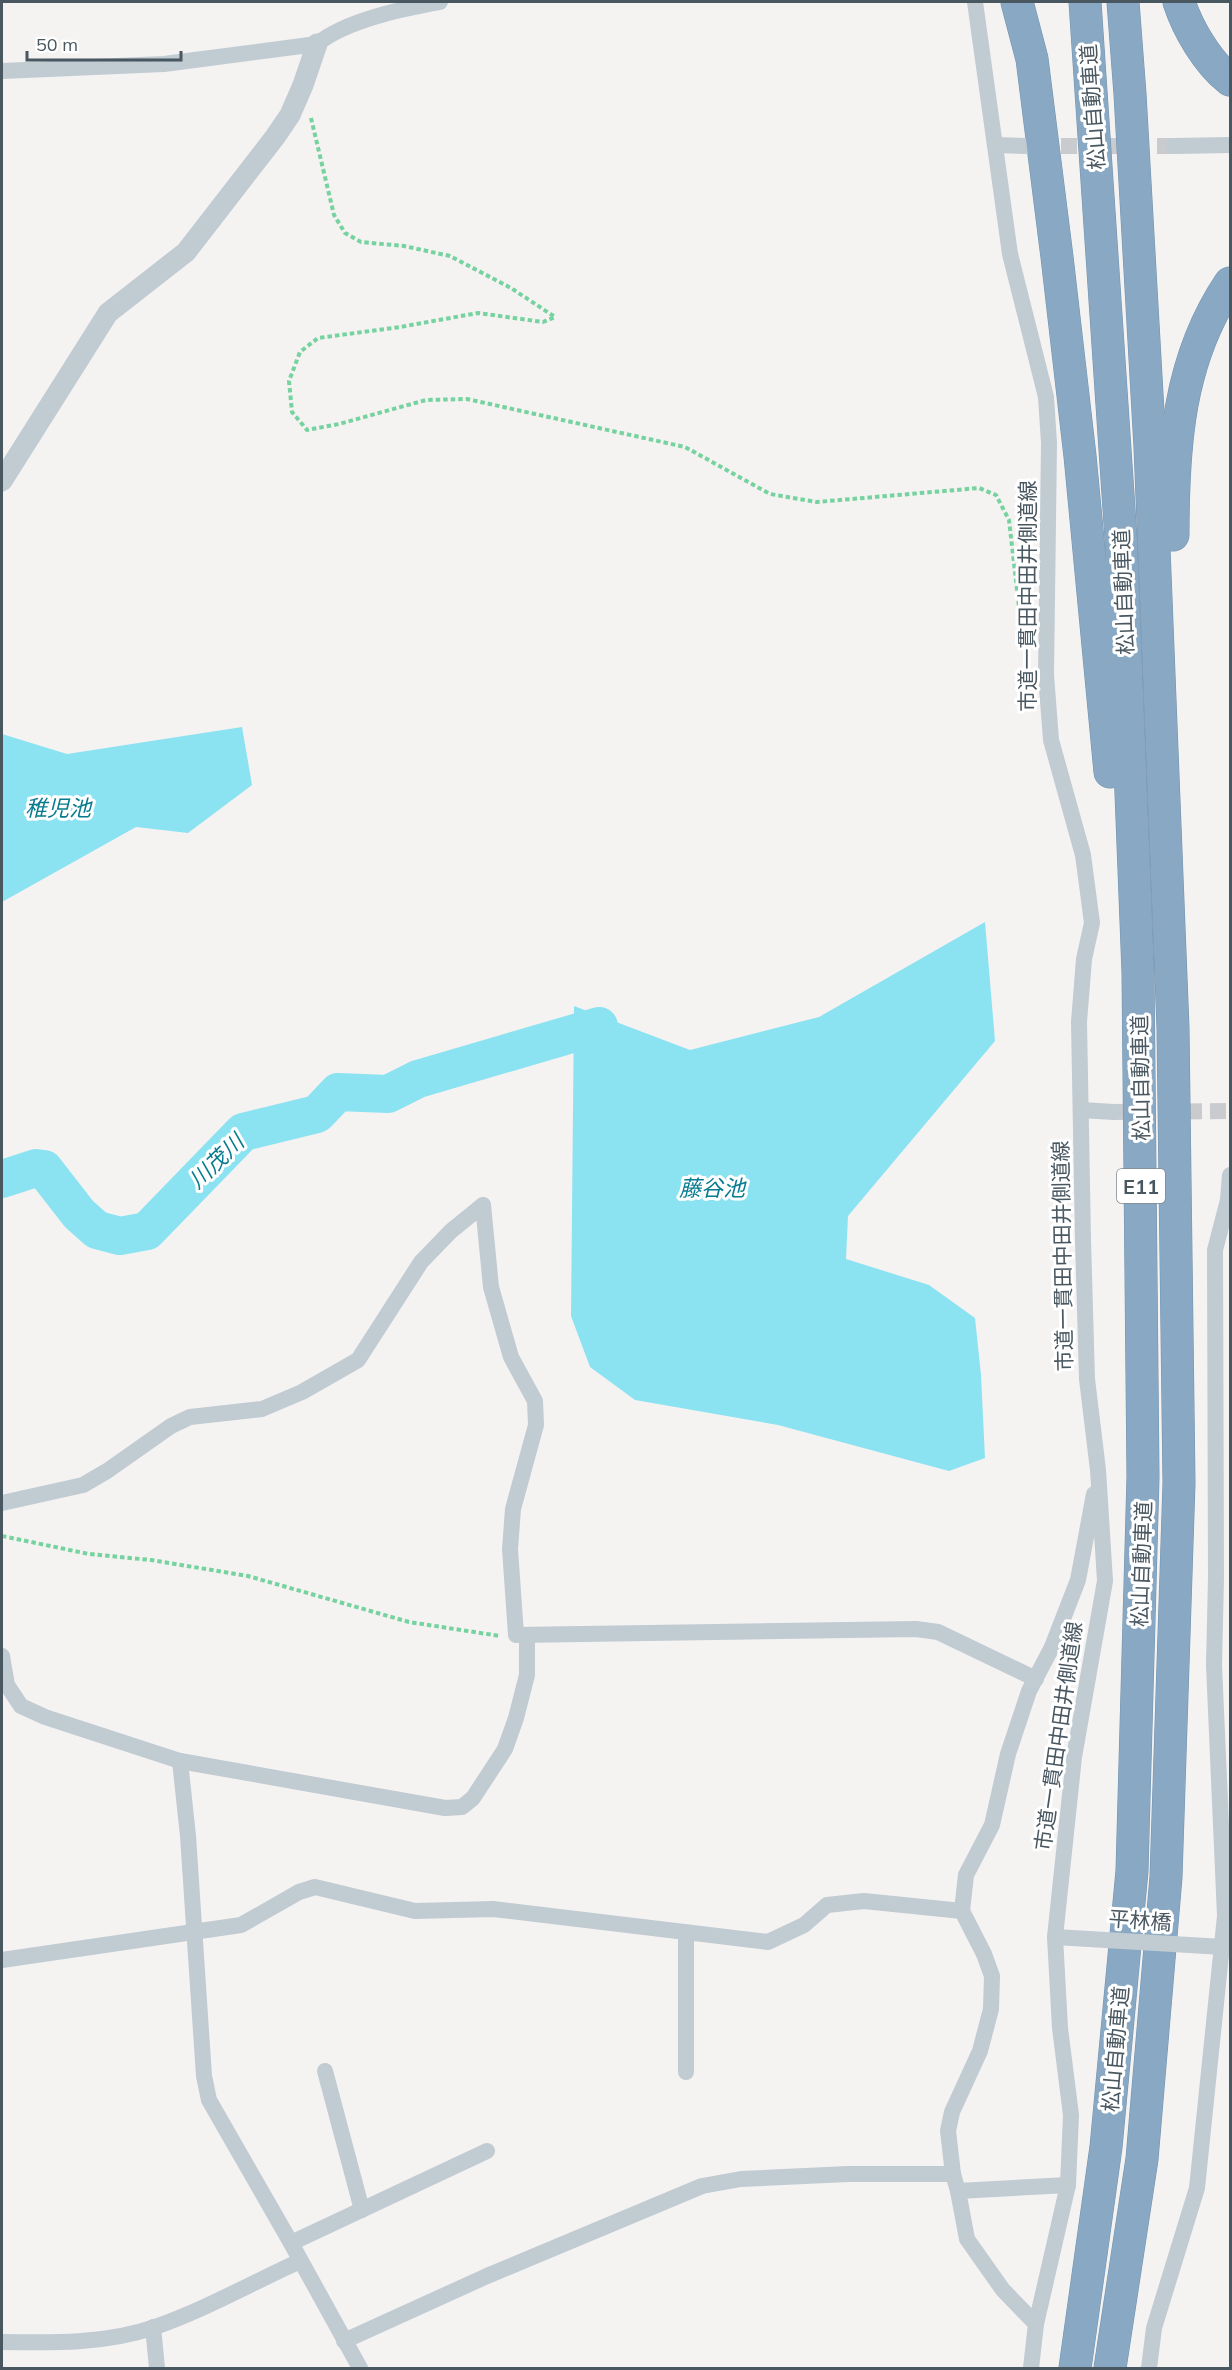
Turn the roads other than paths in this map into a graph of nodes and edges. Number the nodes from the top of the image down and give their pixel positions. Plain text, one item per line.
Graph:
1 (440, 2) edge
2 (975, 2) edge
3 (1017, 2) edge
4 (1085, 2) edge
5 (1123, 2) edge
6 (1179, 2) edge
7 (317, 44) junction
8 (2, 71) edge
9 (1230, 80) edge
10 (995, 145) junction
11 (1230, 145) edge
12 (1027, 146) tunnel mouth
13 (1174, 146) tunnel mouth
14 (1230, 283) edge
15 (2, 481) edge
16 (1173, 1028) junction
17 (1141, 1083) junction
18 (1081, 1110) junction
19 (1114, 1112) tunnel mouth
20 (1230, 1175) edge
21 (1229, 1200) edge
22 (1098, 1470) junction
23 (2, 1503) edge
24 (521, 1635) junction
25 (2, 1656) edge
26 (1036, 1679) junction
27 (180, 1761) junction
28 (962, 1911) junction
29 (194, 1931) junction
30 (686, 1934) junction
31 (1055, 1937) junction
32 (1226, 1952) edge
33 (2, 1960) edge
34 (325, 2071) dead end
35 (686, 2072) dead end
36 (487, 2151) dead end
37 (953, 2174) junction
38 (1068, 2185) junction
39 (958, 2191) junction
40 (362, 2210) junction
41 (291, 2243) junction
42 (300, 2261) junction
43 (1036, 2324) junction
44 (153, 2327) junction
45 (344, 2341) junction
46 (2, 2342) edge
47 (157, 2368) edge
48 (360, 2368) edge
49 (1031, 2368) edge
50 (1075, 2368) edge
51 (1110, 2368) edge
52 (1149, 2368) edge

1 - 7 street
2 - 10 street, 市道一貫田中田井側道線
3 - 17 highway
4 - 17 highway, 松山自動車道 / E11
5 - 16 highway, 松山自動車道 / E11
6 - 9 highway
7 - 8 street
7 - 15 street
10 - 12 street
10 - 18 street, 市道一貫田中田井側道線
11 - 13 street
14 - 16 highway
16 - 51 highway, 松山自動車道 / E11
17 - 50 highway, 松山自動車道 / E11
18 - 19 street
18 - 22 street, 市道一貫田中田井側道線
20 - 21 street
21 - 32 street
22 - 26 street
22 - 31 street, 市道一貫田中田井側道線
23 - 24 street
24 - 26 street
24 - 27 street
25 - 27 street
26 - 28 street
27 - 29 street
28 - 30 street
28 - 37 street
29 - 30 street
29 - 33 street
29 - 41 street
30 - 35 street
31 - 32 street, 平林橋, bridge
31 - 38 street, 市道一貫田中田井側道線
32 - 52 street
34 - 40 street
36 - 40 street
37 - 39 street
37 - 45 street
38 - 39 street
38 - 43 street, 市道一貫田中田井側道線
39 - 43 street
40 - 41 street
41 - 42 street
42 - 44 street
42 - 45 street
43 - 49 street, 市道一貫田中田井側道線
44 - 46 street
44 - 47 street
45 - 48 street

